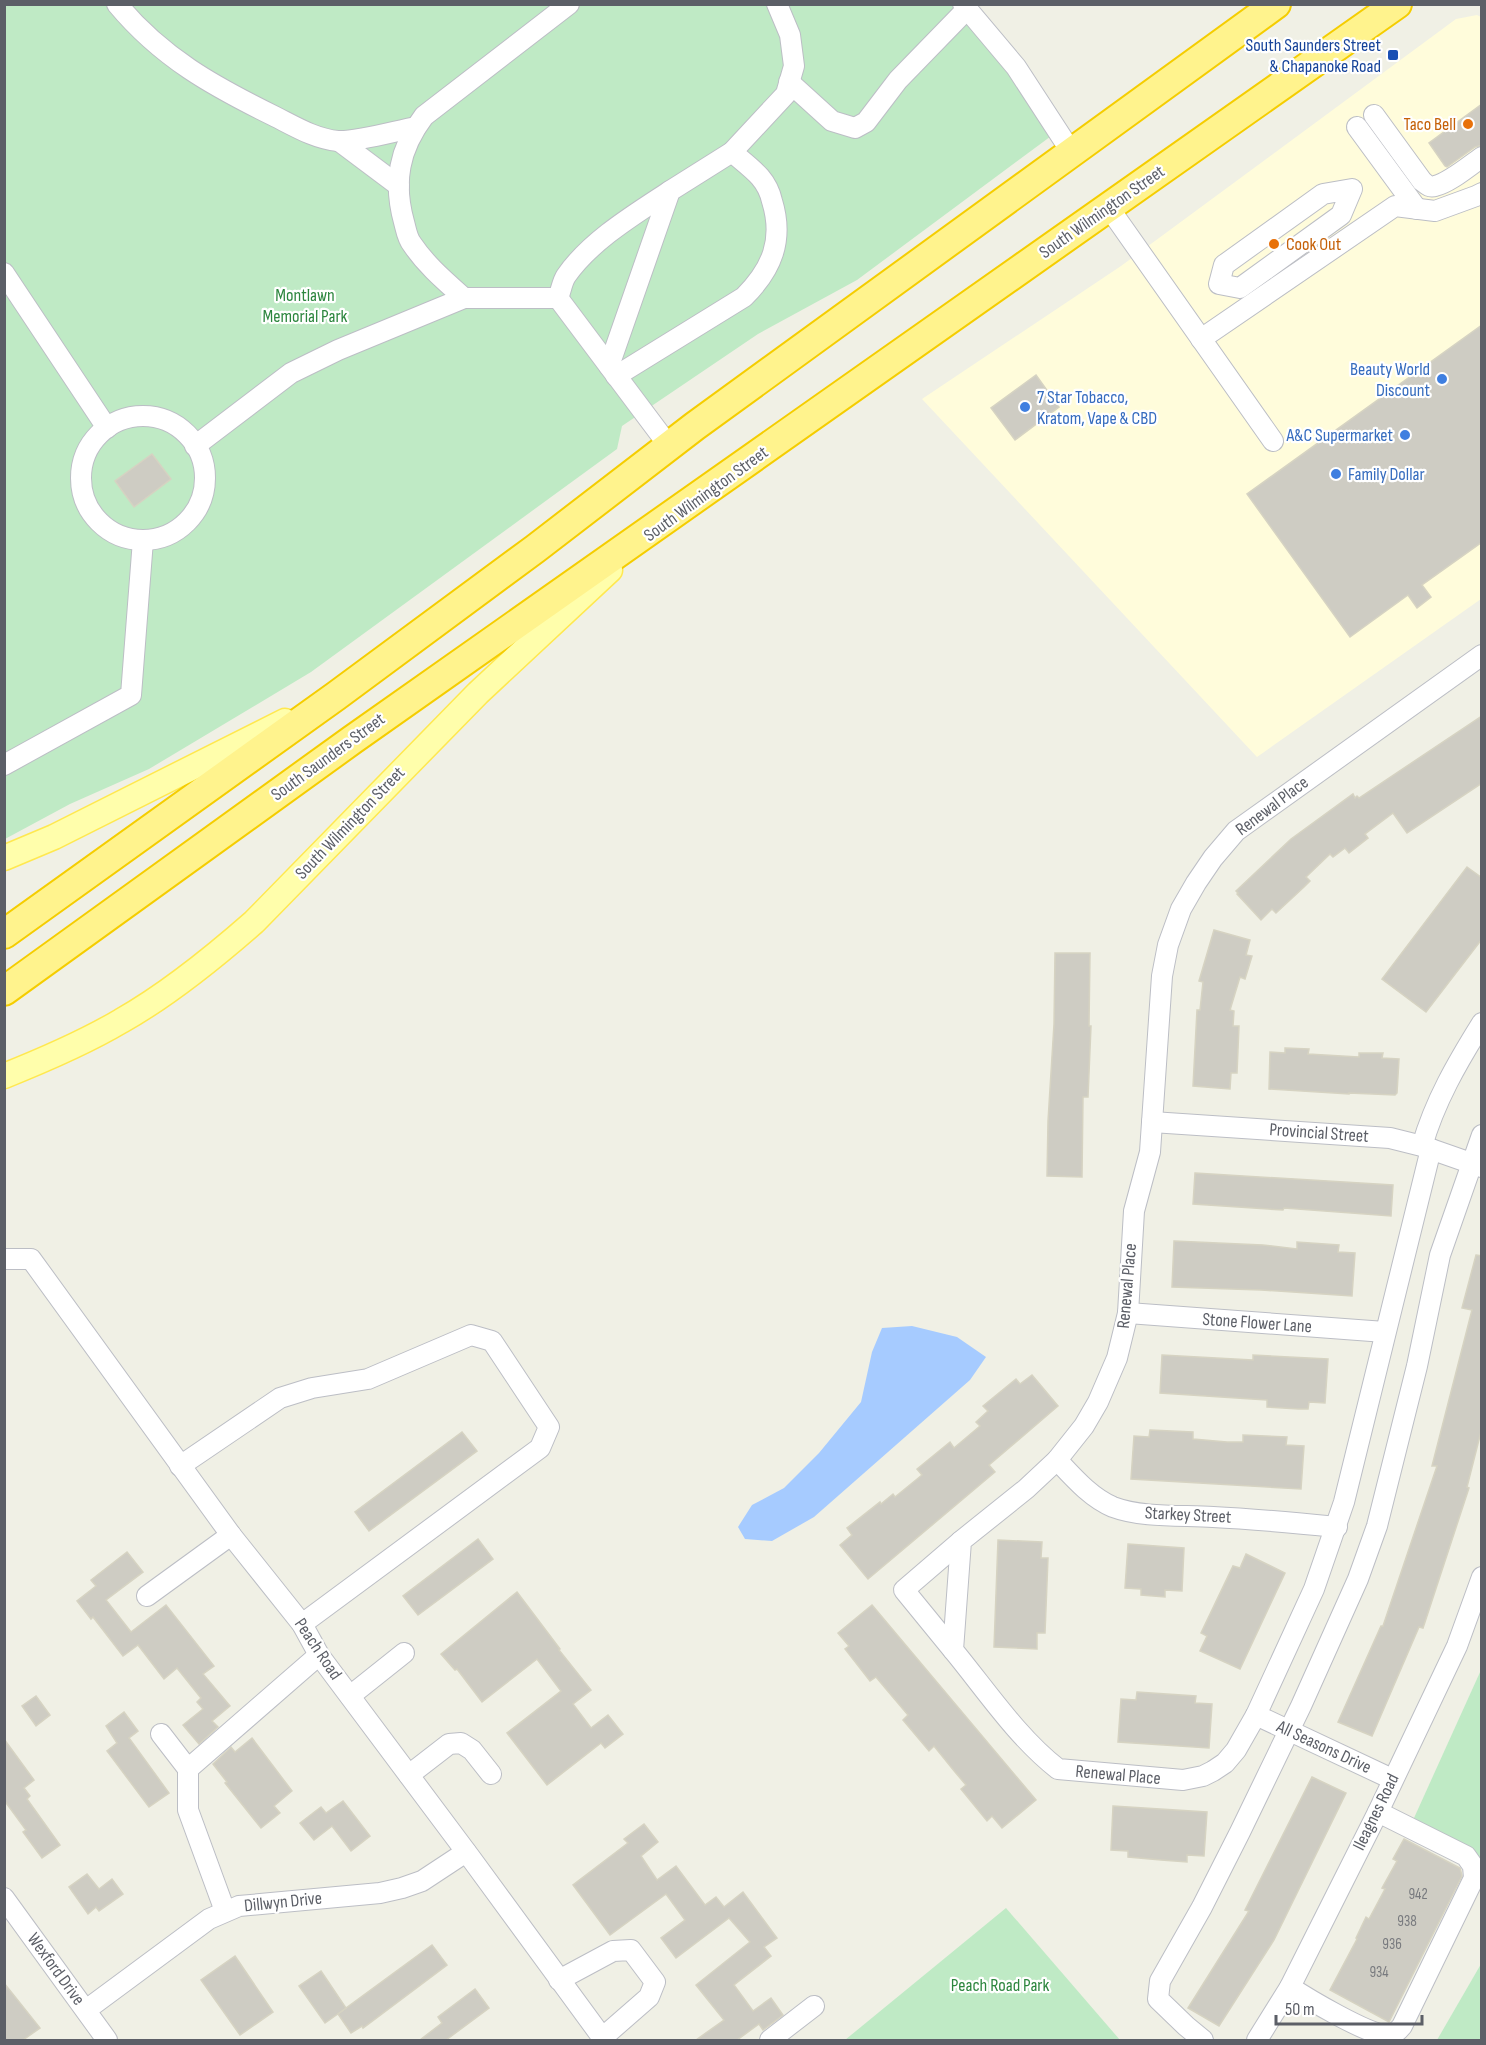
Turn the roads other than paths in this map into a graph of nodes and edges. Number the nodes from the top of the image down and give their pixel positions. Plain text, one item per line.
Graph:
1 (117, 4) edge
2 (569, 4) edge
3 (777, 4) edge
4 (1276, 4) edge
5 (1397, 4) edge
6 (965, 7) edge
7 (789, 82) junction
8 (1374, 115) dead end
9 (416, 127) junction
10 (1357, 127) dead end
11 (339, 141) junction
12 (732, 152) junction
13 (1072, 153) junction
14 (1482, 157) edge
15 (399, 186) junction
16 (670, 191) junction
17 (1482, 192) edge
18 (1109, 208) junction
19 (1417, 209) junction
20 (4, 273) edge
21 (1219, 284) joint
22 (464, 298) junction
23 (558, 298) junction
24 (1201, 339) junction
25 (613, 371) junction
26 (107, 428) junction
27 (1273, 441) dead end
28 (195, 446) junction
29 (669, 446) junction
30 (656, 528) junction
31 (143, 540) junction
32 (1482, 655) edge
33 (336, 696) junction
34 (4, 765) edge
35 (4, 858) edge
36 (4, 934) edge
37 (4, 991) edge
38 (1482, 1023) edge
39 (4, 1076) edge
40 (1152, 1122) junction
41 (1482, 1135) edge
42 (1427, 1148) junction
43 (1477, 1165) edge
44 (4, 1259) edge
45 (1128, 1313) junction
46 (1385, 1332) junction
47 (1058, 1460) junction
48 (180, 1466) junction
49 (1337, 1527) junction
50 (231, 1535) junction
51 (961, 1541) junction
52 (1482, 1577) edge
53 (147, 1596) dead end
54 (302, 1624) junction
55 (953, 1650) junction
56 (404, 1653) dead end
57 (319, 1655) junction
58 (350, 1696) junction
59 (1256, 1715) junction
60 (1288, 1731) junction
61 (161, 1734) dead end
62 (188, 1769) junction
63 (491, 1774) dead end
64 (409, 1775) junction
65 (1392, 1779) junction
66 (1378, 1812) junction
67 (466, 1852) junction
68 (4, 1898) edge
69 (225, 1911) junction
70 (559, 1980) junction
71 (1290, 1987) junction
72 (814, 2006) dead end
73 (86, 2010) junction
74 (603, 2039) edge
75 (107, 2040) edge
76 (770, 2040) edge
77 (1203, 2040) edge
78 (1257, 2040) edge

1 - 11 street
2 - 9 street
3 - 7 street
4 - 13 highway
5 - 18 highway, South Wilmington Street
6 - 7 street
6 - 13 street
7 - 12 street
8 - 14 street
9 - 11 street
9 - 15 street
10 - 19 street
11 - 15 street
12 - 16 street
12 - 25 street
13 - 29 highway
15 - 22 street
16 - 23 street
16 - 25 street
17 - 19 street
18 - 24 street
18 - 30 highway, South Wilmington Street
19 - 24 street
20 - 26 street
21 - 21 street
22 - 23 street
22 - 28 street
23 - 25 street
24 - 27 street
25 - 29 street
26 - 28 street
26 - 31 street
28 - 31 street
29 - 33 highway
30 - 37 highway, South Saunders Street
30 - 39 main road, South Wilmington Street
31 - 34 street
32 - 40 street, Renewal Place
33 - 35 main road
33 - 36 highway
38 - 42 street, Renewal Place
40 - 42 street, Provincial Street
40 - 45 street, Renewal Place
41 - 43 street
42 - 43 street, Provincial Street
42 - 46 street, Renewal Place
43 - 60 street
44 - 48 street, Peach Road
45 - 46 street, Stone Flower Lane
45 - 47 street, Renewal Place
46 - 49 street, Renewal Place
47 - 49 street, Starkey Street
47 - 51 street, Renewal Place
48 - 50 street, Peach Road
48 - 54 street
49 - 59 street, Renewal Place
50 - 53 street
50 - 54 street, Peach Road
51 - 55 street
51 - 55 street, Renewal Place
52 - 65 street, Ileagnes Road
54 - 57 street, Peach Road
55 - 59 street, Renewal Place
56 - 58 street
57 - 58 street, Peach Road
57 - 62 street
58 - 64 street, Peach Road
59 - 60 street, All Seasons Drive
60 - 65 street, All Seasons Drive
60 - 77 street
61 - 62 street
62 - 69 street
63 - 64 street
64 - 67 street, Peach Road
65 - 66 street, Ileagnes Road
66 - 71 street, Ileagnes Road
66 - 71 street
67 - 69 street, Dillwyn Drive
67 - 70 street, Peach Road
68 - 73 street, Wexford Drive
69 - 73 street, Dillwyn Drive
70 - 74 street, Peach Road
70 - 74 street
71 - 78 street, Ileagnes Road
72 - 76 street
73 - 75 street, Wexford Drive

